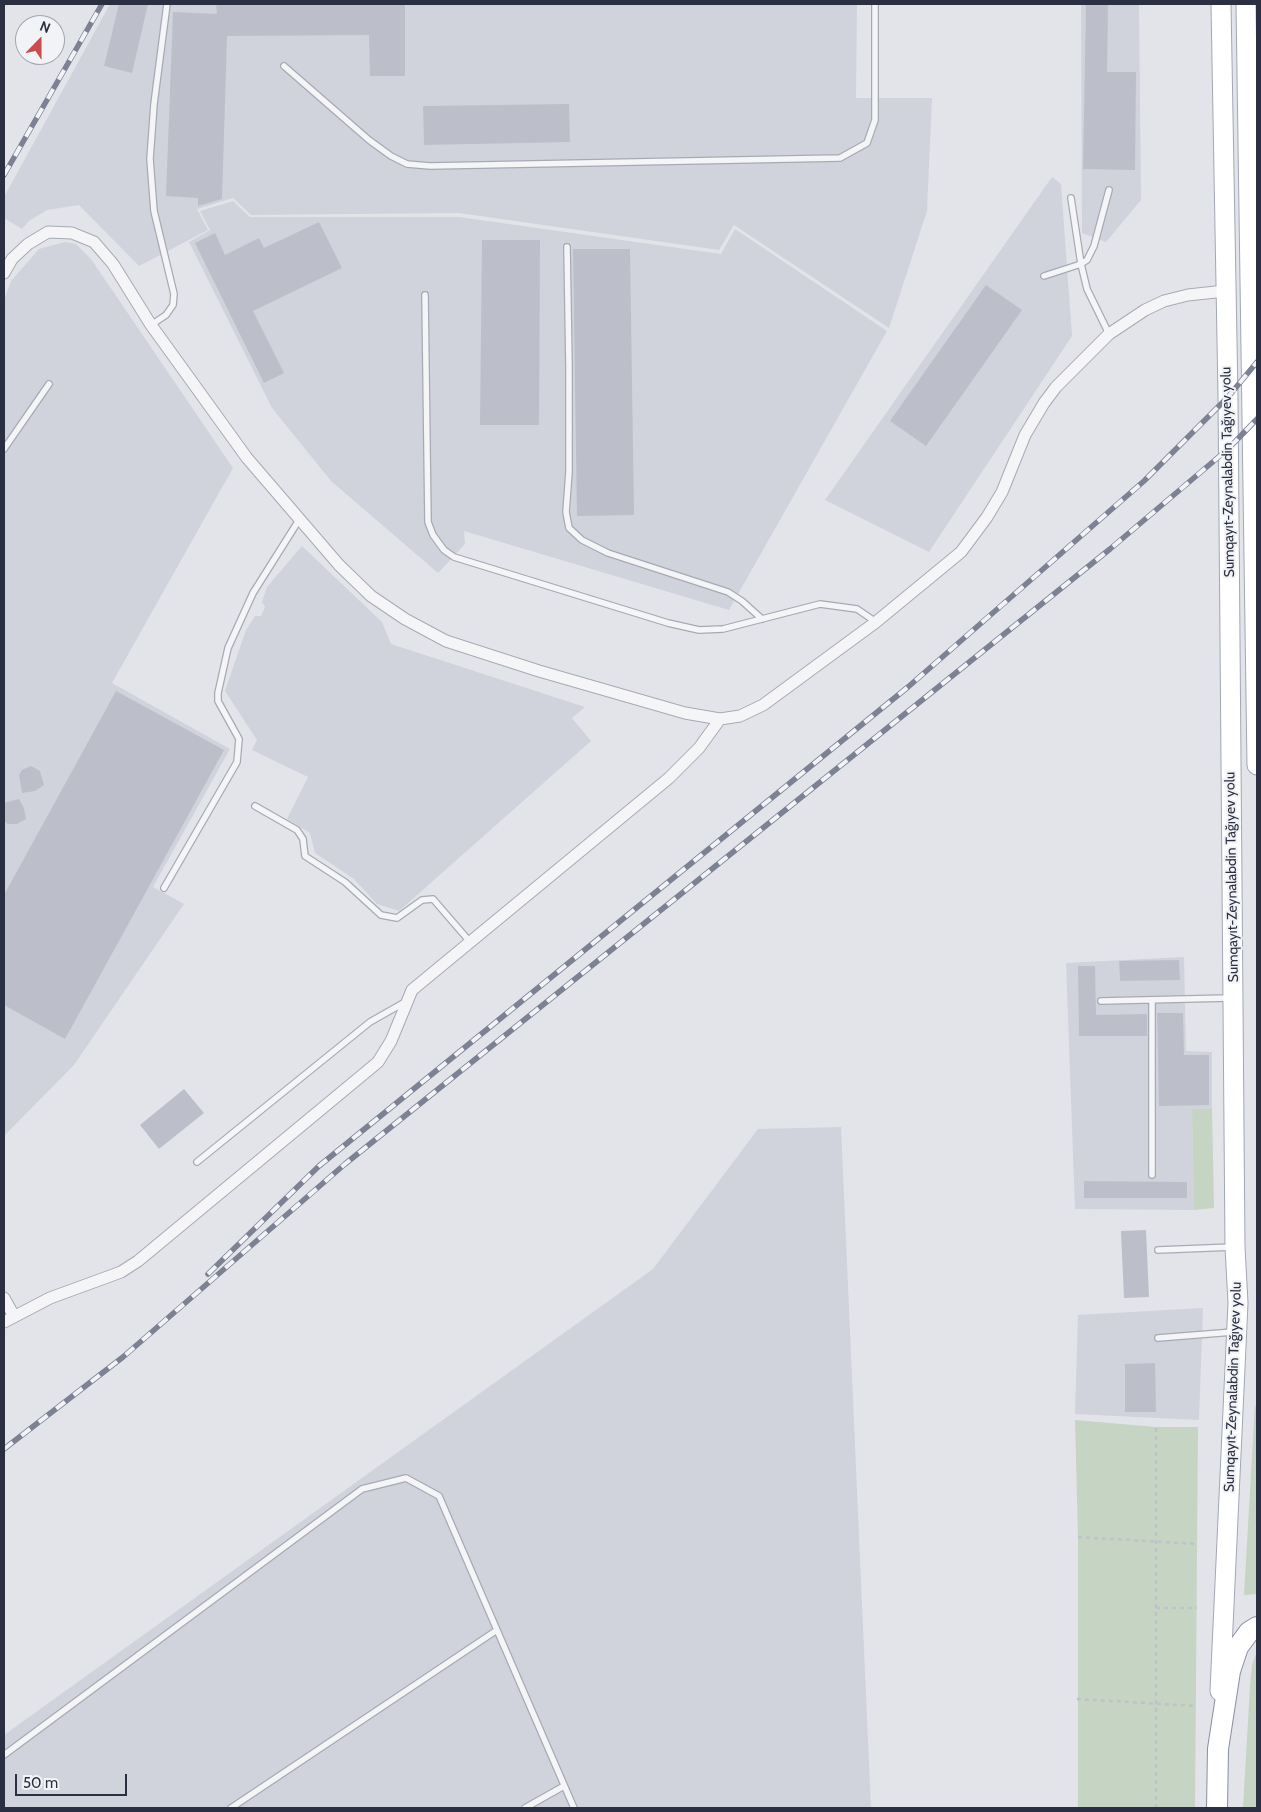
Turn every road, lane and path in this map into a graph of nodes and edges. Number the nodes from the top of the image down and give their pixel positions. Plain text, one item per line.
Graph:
1 (167, 4) edge
2 (874, 4) edge
3 (1221, 4) edge
4 (1246, 4) edge
5 (284, 66) dead end
6 (1110, 190) dead end
7 (1071, 198) dead end
8 (567, 247) dead end
9 (1081, 264) junction
10 (4, 273) edge
11 (1044, 276) dead end
12 (1225, 291) junction
13 (425, 295) dead end
14 (151, 325) junction
15 (1109, 334) junction
16 (49, 384) dead end
17 (4, 449) edge
18 (299, 520) junction
19 (762, 619) junction
20 (876, 622) junction
21 (720, 719) junction
22 (1257, 765) edge
23 (255, 806) dead end
24 (164, 888) dead end
25 (471, 943) junction
26 (1234, 998) junction
27 (1152, 1000) junction
28 (406, 1001) junction
29 (1101, 1001) dead end
30 (197, 1162) dead end
31 (1152, 1175) dead end
32 (1235, 1246) junction
33 (1158, 1250) dead end
34 (4, 1298) edge
35 (9, 1319) edge
36 (1236, 1331) junction
37 (1158, 1338) dead end
38 (1156, 1427) dead end
39 (1078, 1537) dead end
40 (1156, 1543) junction
41 (1197, 1544) dead end
42 (1156, 1608) junction
43 (1197, 1608) dead end
44 (1257, 1627) edge
45 (497, 1630) junction
46 (1077, 1699) dead end
47 (1156, 1705) junction
48 (1196, 1706) dead end
49 (1218, 1749) junction
50 (4, 1755) edge
51 (564, 1786) junction
52 (231, 1808) edge
53 (525, 1808) edge
54 (574, 1808) edge
55 (1156, 1808) edge
56 (1217, 1808) edge

1 - 14 lane
2 - 5 lane
3 - 12 main road, Sumqayıt-Zeynalabdin Tağıyev yolu
4 - 22 main road, Sumqayıt-Zeynalabdin Tağıyev yolu
6 - 9 lane
7 - 9 lane
8 - 19 lane
9 - 11 lane
9 - 15 lane
10 - 14 street
12 - 15 street
12 - 26 main road, Sumqayıt-Zeynalabdin Tağıyev yolu
13 - 19 lane
14 - 18 street
15 - 20 street
16 - 17 lane
18 - 21 street
18 - 24 lane
19 - 20 lane
20 - 21 street
21 - 25 street
23 - 25 lane
25 - 28 street
26 - 27 lane
26 - 32 main road, Sumqayıt-Zeynalabdin Tağıyev yolu
27 - 29 lane
27 - 31 lane
28 - 30 lane
28 - 35 street
32 - 33 lane
32 - 36 main road, Sumqayıt-Zeynalabdin Tağıyev yolu
34 - 35 street
36 - 37 lane
36 - 49 main road, Sumqayıt-Zeynalabdin Tağıyev yolu
38 - 40 path
39 - 40 path
40 - 41 path
40 - 42 path
42 - 43 path
42 - 47 path
44 - 49 highway
45 - 50 lane
45 - 51 lane
45 - 52 lane
46 - 47 path
47 - 48 path
47 - 55 path
49 - 56 highway
51 - 53 lane
51 - 54 lane

